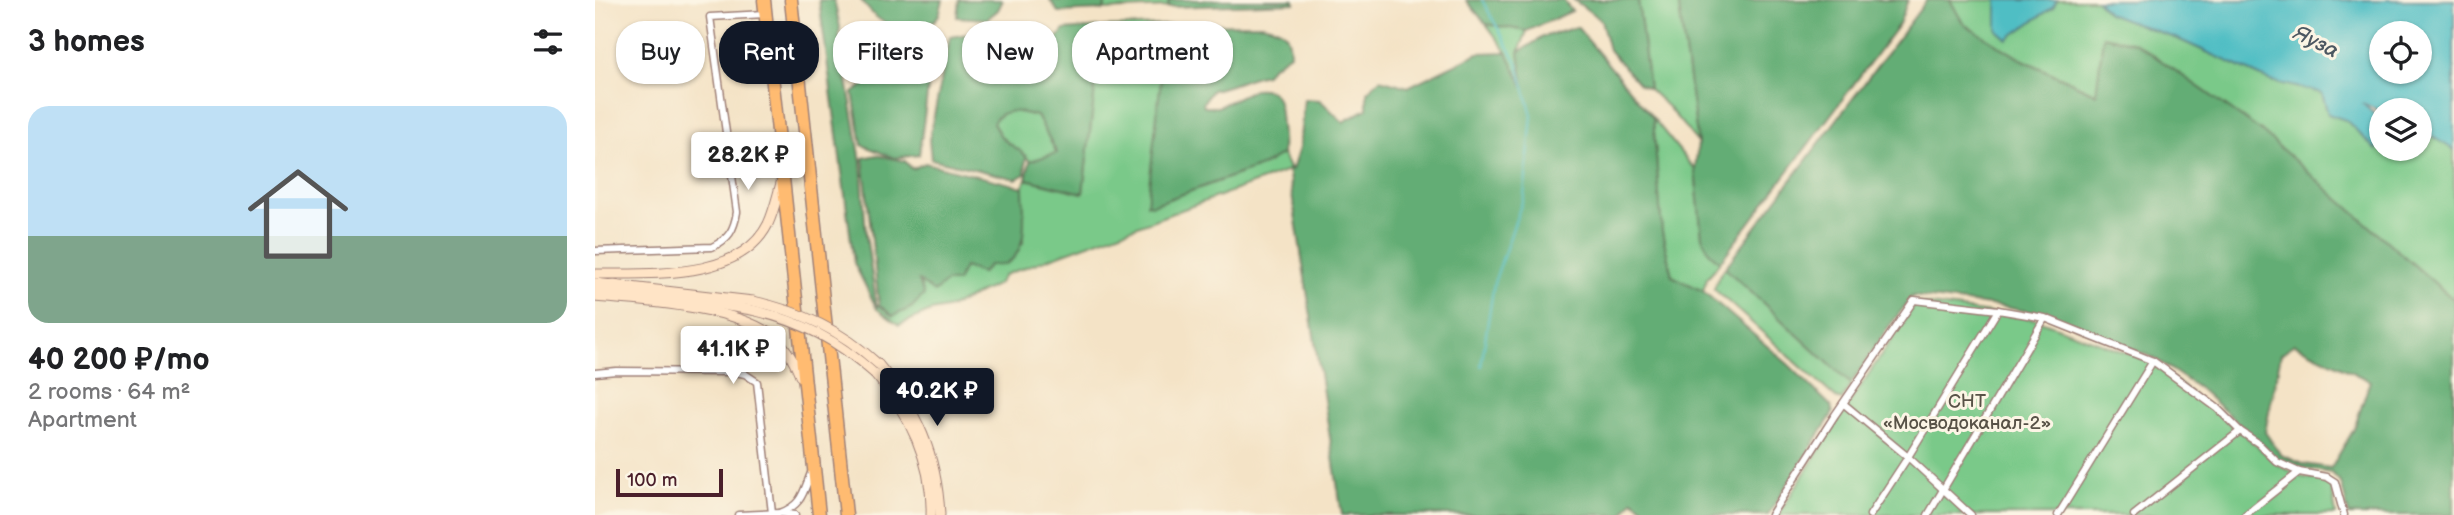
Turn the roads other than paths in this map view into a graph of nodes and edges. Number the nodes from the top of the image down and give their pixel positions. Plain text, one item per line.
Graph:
1 (764, 0) edge
2 (791, 0) edge
3 (765, 14) junction
4 (782, 178) junction
5 (595, 251) edge
6 (595, 274) edge
7 (595, 283) edge
8 (595, 290) edge
9 (595, 297) edge
10 (752, 306) junction
11 (1998, 310) junction
12 (2043, 321) dead end
13 (2153, 360) junction
14 (595, 373) edge
15 (805, 388) junction
16 (1843, 404) junction
17 (2240, 430) junction
18 (1909, 457) junction
19 (814, 464) junction
20 (2298, 472) junction
21 (842, 481) junction
22 (1943, 490) junction
23 (772, 513) junction
24 (780, 513) junction
25 (738, 515) edge
26 (795, 515) edge
27 (819, 515) edge
28 (846, 515) edge
29 (852, 515) edge
30 (931, 515) edge
31 (940, 515) edge
32 (1771, 515) edge
33 (1870, 515) edge
34 (1928, 515) edge
35 (1971, 515) edge
36 (2058, 515) edge
37 (2134, 515) edge
38 (2245, 515) edge
39 (2344, 515) edge

1 - 3 highway
2 - 21 highway
3 - 4 highway
3 - 5 street
4 - 6 main road
4 - 15 highway
7 - 10 main road
8 - 10 main road
9 - 15 main road
10 - 30 main road, bridge
10 - 31 main road, bridge
11 - 13 street
11 - 16 street
11 - 18 street
12 - 22 street
13 - 17 street
13 - 36 street
14 - 23 street
15 - 19 highway
16 - 18 street
16 - 32 street
17 - 20 street
17 - 37 street
18 - 22 street
18 - 33 street
19 - 24 street
19 - 27 highway
20 - 38 street
20 - 39 street
21 - 28 highway
21 - 29 main road
22 - 34 street
22 - 35 street
23 - 24 street
23 - 25 street
24 - 26 street

